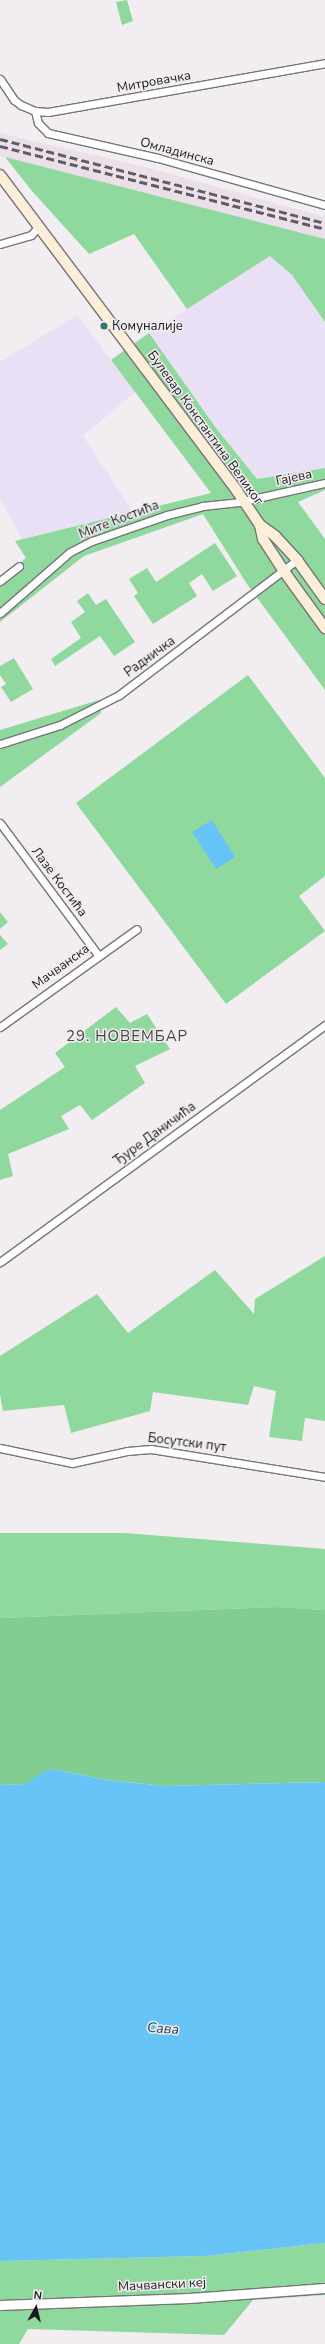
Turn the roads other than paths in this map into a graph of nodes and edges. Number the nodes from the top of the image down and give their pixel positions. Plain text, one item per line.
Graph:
1 (325, 62) edge
2 (0, 79) edge
3 (35, 111) junction
4 (0, 175) edge
5 (325, 205) edge
6 (39, 226) junction
7 (0, 244) edge
8 (325, 483) edge
9 (244, 501) junction
10 (260, 525) junction
11 (297, 560) junction
12 (19, 566) dead end
13 (283, 570) junction
14 (0, 581) edge
15 (325, 599) edge
16 (0, 613) edge
17 (325, 628) edge
18 (0, 744) edge
19 (0, 823) edge
20 (137, 929) dead end
21 (98, 955) junction
22 (325, 1025) edge
23 (0, 1027) edge
24 (0, 1262) edge
25 (0, 1448) edge
26 (325, 1477) edge
27 (325, 2288) edge
28 (0, 2305) edge

1 - 3 street, Митровачка
2 - 3 street
3 - 5 street, Омладинска
4 - 6 main road, Булевар Константина Великог
6 - 7 street
6 - 9 main road, Булевар Константина Великог
8 - 9 street, Гајева
9 - 10 main road, Булевар Константина Великог
9 - 16 street, Мите Костића
10 - 11 main road, Булевар Константина Великог
10 - 13 main road, Булевар Константина Великог
11 - 13 street, Радничка
11 - 15 main road, Булевар Константина Великог
12 - 14 street
13 - 17 main road, Булевар Константина Великог
13 - 18 street, Радничка
19 - 21 street, Лазе Костића
20 - 21 street, Мачванска
21 - 23 street, Мачванска
22 - 24 street, Ђуре Даничића
25 - 26 street, Босутски пут
27 - 28 street, Мачвански кеј

